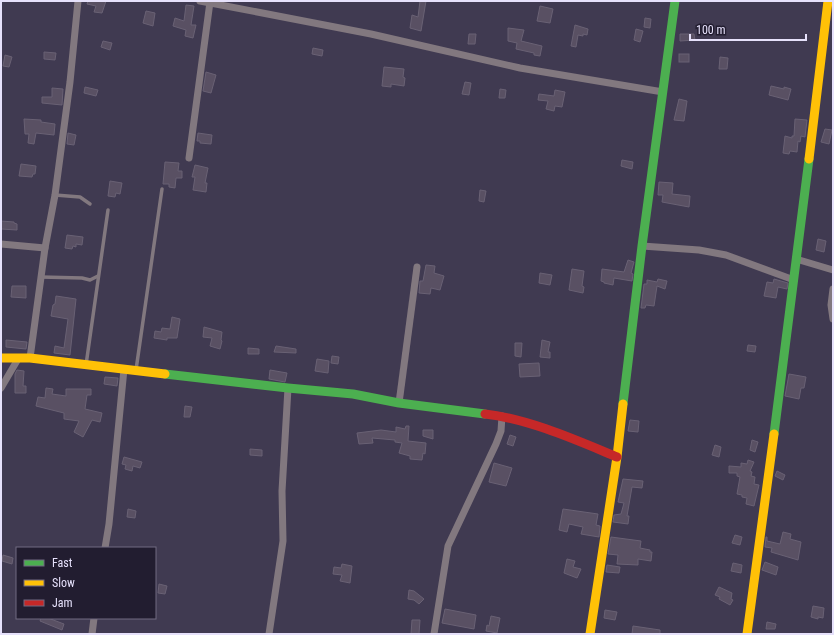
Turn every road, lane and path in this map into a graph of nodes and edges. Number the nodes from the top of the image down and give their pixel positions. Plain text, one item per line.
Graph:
1 (78, 1) edge
2 (200, 1) edge
3 (675, 1) edge
4 (828, 1) edge
5 (210, 2) junction
6 (663, 92) junction
7 (189, 158) dead end
8 (162, 189) dead end
9 (55, 195) junction
10 (90, 204) dead end
11 (108, 210) dead end
12 (1, 244) edge
13 (642, 246) junction
14 (45, 248) junction
15 (796, 258) junction
16 (417, 267) dead end
17 (833, 270) edge
18 (98, 276) junction
19 (41, 277) junction
20 (794, 280) junction
21 (833, 288) edge
22 (833, 319) edge
23 (1, 358) edge
24 (30, 358) junction
25 (18, 359) junction
26 (86, 366) junction
27 (124, 369) junction
28 (136, 371) junction
29 (1, 388) edge
30 (288, 388) junction
31 (399, 403) junction
32 (502, 416) junction
33 (616, 457) junction
34 (105, 547) edge
35 (94, 619) edge
36 (92, 634) edge
37 (269, 634) edge
38 (434, 634) edge
39 (590, 634) edge
40 (746, 634) edge

1 - 9 street
2 - 5 street
3 - 6 street
4 - 15 street
5 - 6 street
5 - 7 street
6 - 13 street
8 - 28 lane
9 - 10 lane
9 - 14 street
11 - 18 lane
12 - 14 street
13 - 20 street
13 - 33 street
14 - 19 street
15 - 17 street
15 - 20 street
16 - 31 street
18 - 19 lane
18 - 26 lane
19 - 24 street
20 - 40 street
21 - 22 street
23 - 25 street
24 - 25 street
24 - 26 street
25 - 29 street
26 - 27 street
27 - 28 street
27 - 34 street
28 - 30 street
30 - 31 street
30 - 37 street
31 - 32 street
32 - 33 street
32 - 38 street
33 - 39 street
35 - 36 street

